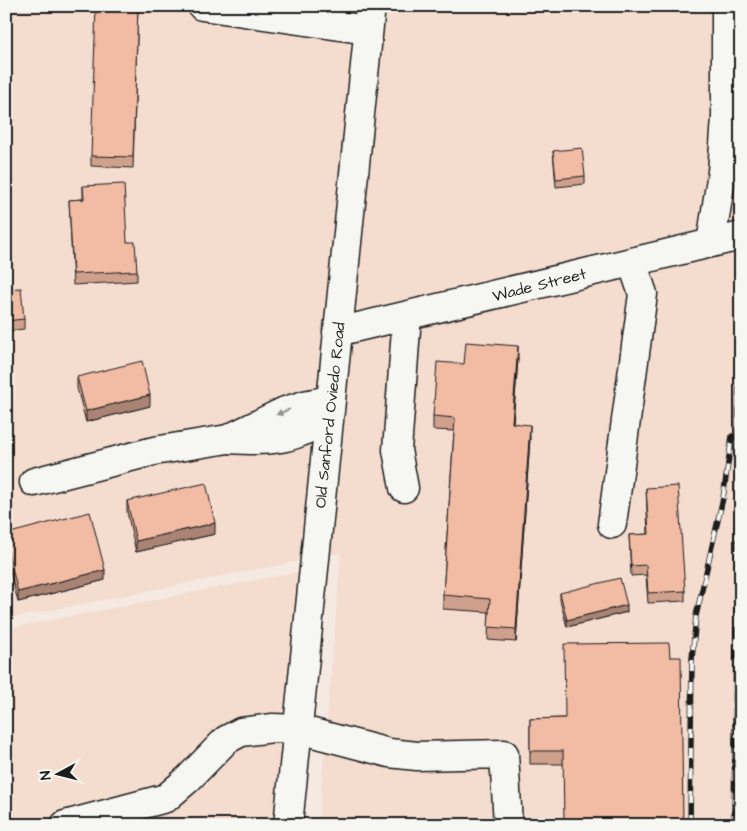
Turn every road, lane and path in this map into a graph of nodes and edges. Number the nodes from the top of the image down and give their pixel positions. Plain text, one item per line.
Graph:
1 (202, 6) edge
2 (726, 6) edge
3 (300, 13) edge
4 (369, 18) edge
5 (741, 236) edge
6 (710, 243) junction
7 (632, 262) junction
8 (407, 316) junction
9 (337, 332) junction
10 (329, 409) junction
11 (34, 482) dead end
12 (404, 488) dead end
13 (612, 524) dead end
14 (298, 729) junction
15 (65, 825) edge
16 (288, 825) edge
17 (508, 825) edge

1 - 3 street
2 - 6 street
3 - 4 street
4 - 9 street, Old Sanford Oviedo Road
5 - 6 street, Wade Street
6 - 7 street, Wade Street
7 - 8 street, Wade Street
7 - 13 street
8 - 9 street, Wade Street
8 - 12 street
9 - 10 street, Old Sanford Oviedo Road
10 - 11 street
10 - 14 street, Old Sanford Oviedo Road
14 - 15 street
14 - 16 street, Old Sanford Oviedo Road
14 - 17 street

